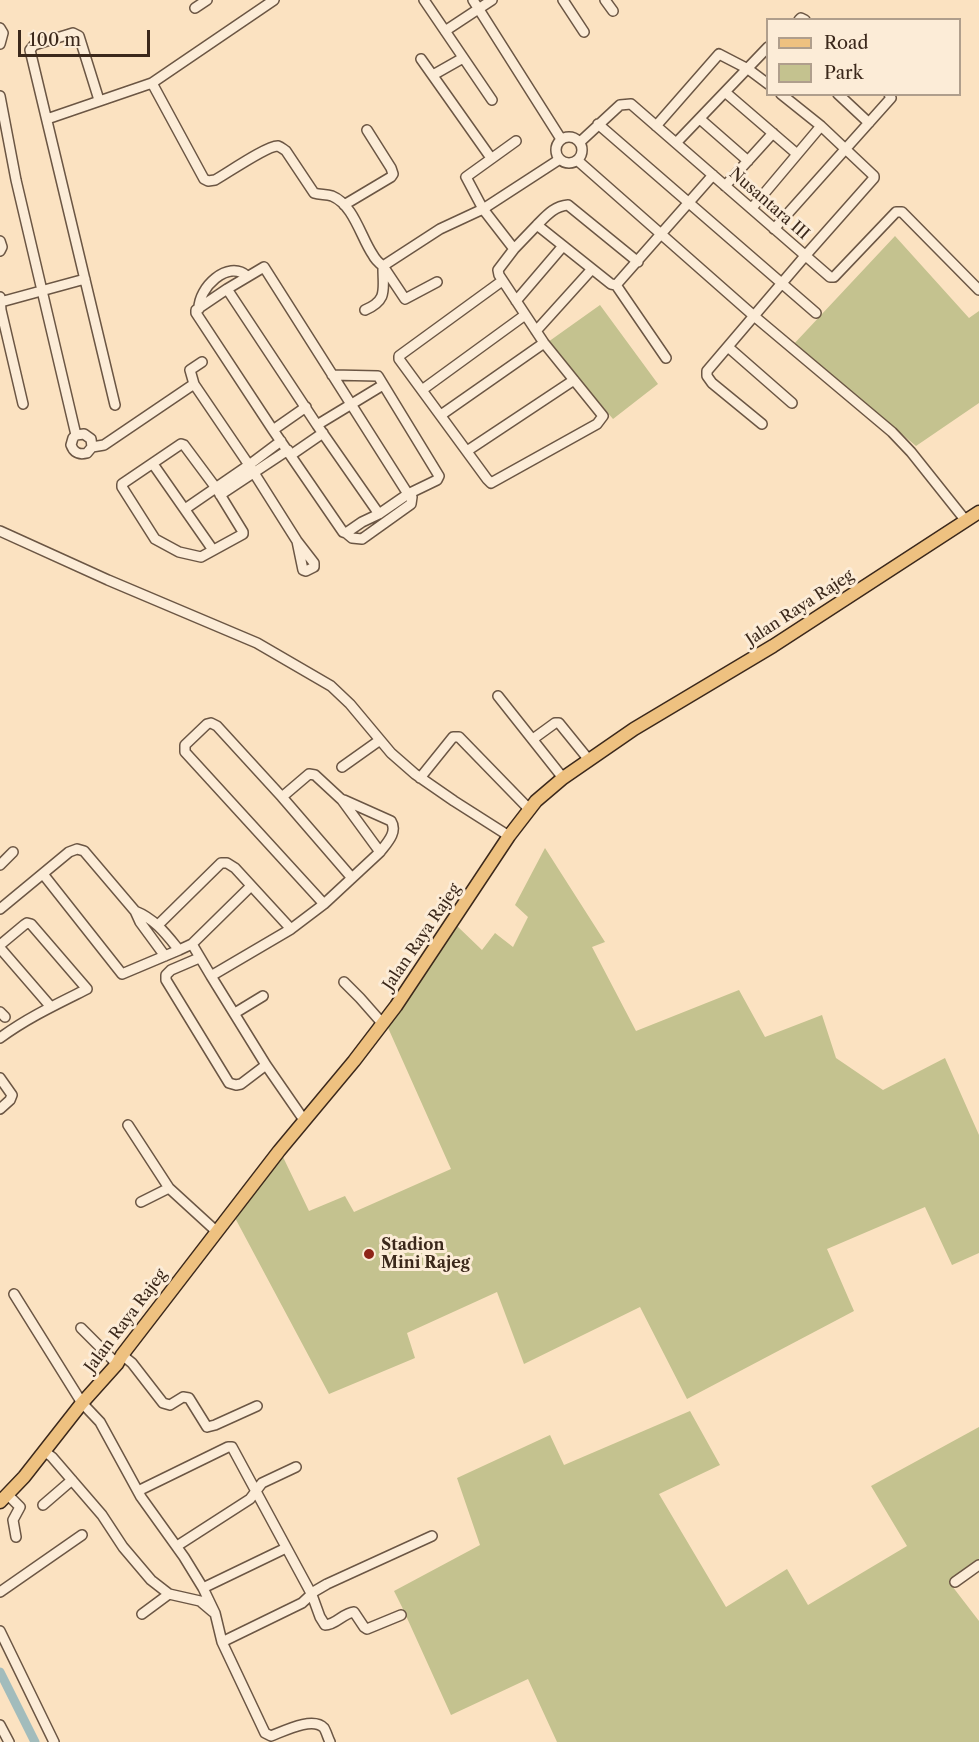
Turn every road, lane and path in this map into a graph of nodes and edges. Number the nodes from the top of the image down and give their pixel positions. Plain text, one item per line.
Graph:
1 (207, 0) edge
2 (274, 0) edge
3 (424, 0) edge
4 (492, 0) edge
5 (563, 0) edge
6 (605, 0) edge
7 (476, 4) edge
8 (195, 8) dead end
9 (613, 11) dead end
10 (0, 28) edge
11 (445, 31) junction
12 (584, 32) dead end
13 (0, 44) edge
14 (766, 49) edge
15 (463, 58) junction
16 (421, 59) dead end
17 (748, 69) junction
18 (434, 75) junction
19 (766, 82) edge
20 (152, 83) junction
21 (725, 92) junction
22 (0, 96) edge
23 (784, 96) edge
24 (840, 96) edge
25 (891, 96) edge
26 (99, 100) junction
27 (492, 100) dead end
28 (700, 118) junction
29 (47, 119) junction
30 (869, 123) junction
31 (598, 124) junction
32 (656, 126) junction
33 (821, 126) junction
34 (367, 130) dead end
35 (773, 133) junction
36 (561, 139) junction
37 (516, 141) dead end
38 (580, 142) junction
39 (676, 143) junction
40 (846, 149) junction
41 (797, 154) junction
42 (491, 158) junction
43 (560, 159) junction
44 (577, 160) junction
45 (748, 160) junction
46 (713, 175) junction
47 (725, 186) junction
48 (688, 203) junction
49 (344, 205) junction
50 (752, 208) junction
51 (483, 209) junction
52 (537, 225) junction
53 (774, 229) junction
54 (661, 234) junction
55 (0, 241) edge
56 (564, 246) junction
57 (514, 249) junction
58 (0, 250) edge
59 (805, 256) junction
60 (638, 262) junction
61 (383, 266) junction
62 (592, 269) junction
63 (247, 276) junction
64 (85, 279) junction
65 (502, 281) junction
66 (437, 282) dead end
67 (781, 284) junction
68 (616, 285) junction
69 (227, 289) junction
70 (42, 291) junction
71 (979, 291) edge
72 (516, 301) junction
73 (1, 305) edge
74 (199, 309) junction
75 (365, 310) dead end
76 (816, 313) dead end
77 (525, 315) junction
78 (754, 316) junction
79 (536, 331) junction
80 (544, 343) junction
81 (728, 347) junction
82 (666, 358) dead end
83 (202, 362) dead end
84 (332, 375) junction
85 (574, 380) junction
86 (194, 384) junction
87 (383, 385) junction
88 (422, 390) junction
89 (792, 403) dead end
90 (23, 404) dead end
91 (115, 405) dead end
92 (351, 406) junction
93 (306, 407) junction
94 (441, 415) junction
95 (762, 424) dead end
96 (320, 429) junction
97 (273, 430) junction
98 (76, 435) junction
99 (281, 441) junction
100 (92, 447) junction
101 (467, 451) junction
102 (289, 452) junction
103 (153, 464) junction
104 (252, 469) junction
105 (218, 492) junction
106 (409, 493) junction
107 (185, 509) junction
108 (979, 512) edge
109 (380, 514) junction
110 (966, 521) junction
111 (0, 531) edge
112 (346, 533) junction
113 (297, 541) dead end
114 (213, 550) junction
115 (498, 696) dead end
116 (380, 740) junction
117 (533, 740) junction
118 (589, 760) junction
119 (342, 767) dead end
120 (420, 778) junction
121 (563, 778) junction
122 (282, 796) junction
123 (342, 800) junction
124 (529, 809) junction
125 (509, 836) junction
126 (13, 852) dead end
127 (380, 852) junction
128 (0, 865) edge
129 (42, 874) junction
130 (352, 878) junction
131 (251, 885) junction
132 (324, 904) junction
133 (0, 909) edge
134 (135, 911) junction
135 (158, 925) junction
136 (291, 929) junction
137 (192, 944) junction
138 (0, 947) edge
139 (179, 950) junction
140 (165, 956) junction
141 (199, 958) junction
142 (211, 976) junction
143 (344, 982) dead end
144 (263, 996) dead end
145 (51, 1007) junction
146 (235, 1013) junction
147 (382, 1023) junction
148 (0, 1038) edge
149 (266, 1065) junction
150 (0, 1078) edge
151 (0, 1109) edge
152 (304, 1120) junction
153 (128, 1125) dead end
154 (169, 1188) junction
155 (141, 1202) dead end
156 (216, 1232) junction
157 (14, 1294) dead end
158 (81, 1328) dead end
159 (119, 1360) junction
160 (82, 1404) junction
161 (257, 1406) dead end
162 (44, 1451) junction
163 (296, 1467) dead end
164 (72, 1480) junction
165 (138, 1491) junction
166 (256, 1492) junction
167 (3, 1498) edge
168 (43, 1505) dead end
169 (82, 1535) dead end
170 (432, 1536) dead end
171 (16, 1537) dead end
172 (177, 1546) junction
173 (286, 1548) junction
174 (979, 1565) edge
175 (956, 1582) dead end
176 (203, 1588) junction
177 (0, 1592) edge
178 (169, 1594) junction
179 (312, 1595) junction
180 (215, 1613) junction
181 (142, 1614) dead end
182 (401, 1615) dead end
183 (0, 1631) edge
184 (222, 1642) junction
185 (0, 1725) edge
186 (9, 1742) edge
187 (54, 1742) edge
188 (330, 1742) edge

1 - 8 street
2 - 20 street
3 - 11 street
4 - 7 street
5 - 12 street
6 - 9 street
7 - 11 street
7 - 36 street
10 - 13 street
11 - 15 street
14 - 17 street
15 - 18 street
15 - 27 street
16 - 18 street
17 - 19 street
17 - 21 street
17 - 32 street
18 - 42 street
20 - 26 street
20 - 49 street
21 - 28 street
21 - 35 street
22 - 70 street
23 - 33 street
24 - 30 street
25 - 30 street
26 - 29 street
26 - 29 street
28 - 39 street
28 - 45 street
29 - 64 street
30 - 40 street
31 - 32 street, Nusantara III
31 - 38 street, Nusantara III
31 - 48 street
32 - 39 street, Nusantara III
33 - 40 street
33 - 41 street
34 - 49 street
35 - 41 street
35 - 45 street
36 - 38 street
36 - 43 street
37 - 42 street
38 - 44 street
39 - 46 street, Nusantara III
40 - 53 street
40 - 59 street
41 - 50 street
42 - 51 street
43 - 44 street
43 - 51 street
44 - 54 street
45 - 47 street
46 - 47 street, Nusantara III
46 - 48 street
47 - 50 street, Nusantara III
48 - 54 street
48 - 67 street
49 - 61 street
50 - 53 street, Nusantara III
51 - 57 street
51 - 61 street
52 - 56 street
52 - 57 street
52 - 60 street
53 - 59 street, Nusantara III
54 - 60 street
54 - 78 street
55 - 58 street
56 - 62 street
56 - 72 street
57 - 65 street
59 - 67 street
59 - 71 street, Nusantara III
60 - 68 street
61 - 66 street
61 - 75 street
62 - 68 street
62 - 79 street
63 - 69 street
63 - 74 street
63 - 84 street
64 - 70 street
64 - 91 street
65 - 72 street
65 - 88 street
67 - 76 street
67 - 78 street
68 - 82 street
69 - 74 street
69 - 93 street
70 - 73 street
70 - 98 street
72 - 77 street
73 - 90 street
74 - 97 street
77 - 79 street
77 - 88 street
78 - 81 street
78 - 110 street
79 - 80 street
80 - 85 street
80 - 94 street
81 - 89 street
81 - 95 street
83 - 86 street
84 - 87 street
84 - 92 street
85 - 101 street
85 - 101 street
86 - 100 street
86 - 104 street
87 - 92 street
87 - 106 street
88 - 94 street
92 - 96 street
92 - 106 street
93 - 96 street
93 - 97 street
94 - 101 street
96 - 102 street
96 - 109 street
97 - 99 street
98 - 100 street
98 - 100 street
99 - 102 street
99 - 104 street
102 - 104 street
102 - 112 street
103 - 105 street
103 - 107 street
103 - 114 street
104 - 105 street
104 - 113 street
105 - 107 street
105 - 114 street
106 - 109 street
106 - 112 street
107 - 114 street
108 - 110 main road, Jalan Raya Rajeg
109 - 112 street
110 - 118 main road, Jalan Raya Rajeg
111 - 116 street
115 - 117 street
116 - 119 street
116 - 120 street
117 - 118 street
117 - 121 street
118 - 121 main road, Jalan Raya Rajeg
120 - 124 street
120 - 125 street
121 - 124 main road, Jalan Raya Rajeg
122 - 123 street
122 - 130 street
122 - 132 street
123 - 127 street
123 - 127 street
124 - 125 main road, Jalan Raya Rajeg
125 - 147 main road, Jalan Raya Rajeg
126 - 128 street
127 - 130 street
129 - 133 street
129 - 134 street
129 - 140 street
130 - 132 street
131 - 135 street
131 - 136 street
131 - 137 street
132 - 136 street
134 - 135 street
134 - 140 street
135 - 139 street
136 - 142 street
137 - 139 street
137 - 141 street
138 - 145 street
138 - 145 street
139 - 140 street
141 - 142 street
141 - 149 street
142 - 146 street
143 - 147 street
144 - 146 street
145 - 148 street
146 - 149 street
147 - 152 main road, Jalan Raya Rajeg
149 - 152 street
150 - 151 street
152 - 156 main road, Jalan Raya Rajeg
153 - 154 street
154 - 155 street
154 - 156 street
156 - 159 main road, Jalan Raya Rajeg
157 - 160 street
158 - 159 street
159 - 160 main road, Jalan Raya Rajeg
159 - 161 street
160 - 162 main road, Jalan Raya Rajeg
160 - 165 street
162 - 164 street
162 - 167 main road, Jalan Raya Rajeg
163 - 166 street
164 - 168 street
164 - 178 street
165 - 166 street
165 - 172 street
166 - 172 street
166 - 173 street
167 - 171 street
169 - 177 street
170 - 179 street
172 - 176 street
173 - 176 street
173 - 179 street
174 - 175 street
176 - 180 street
178 - 180 street
178 - 181 street
179 - 182 street
179 - 184 street
180 - 184 street
183 - 187 street
184 - 188 street
185 - 186 street

